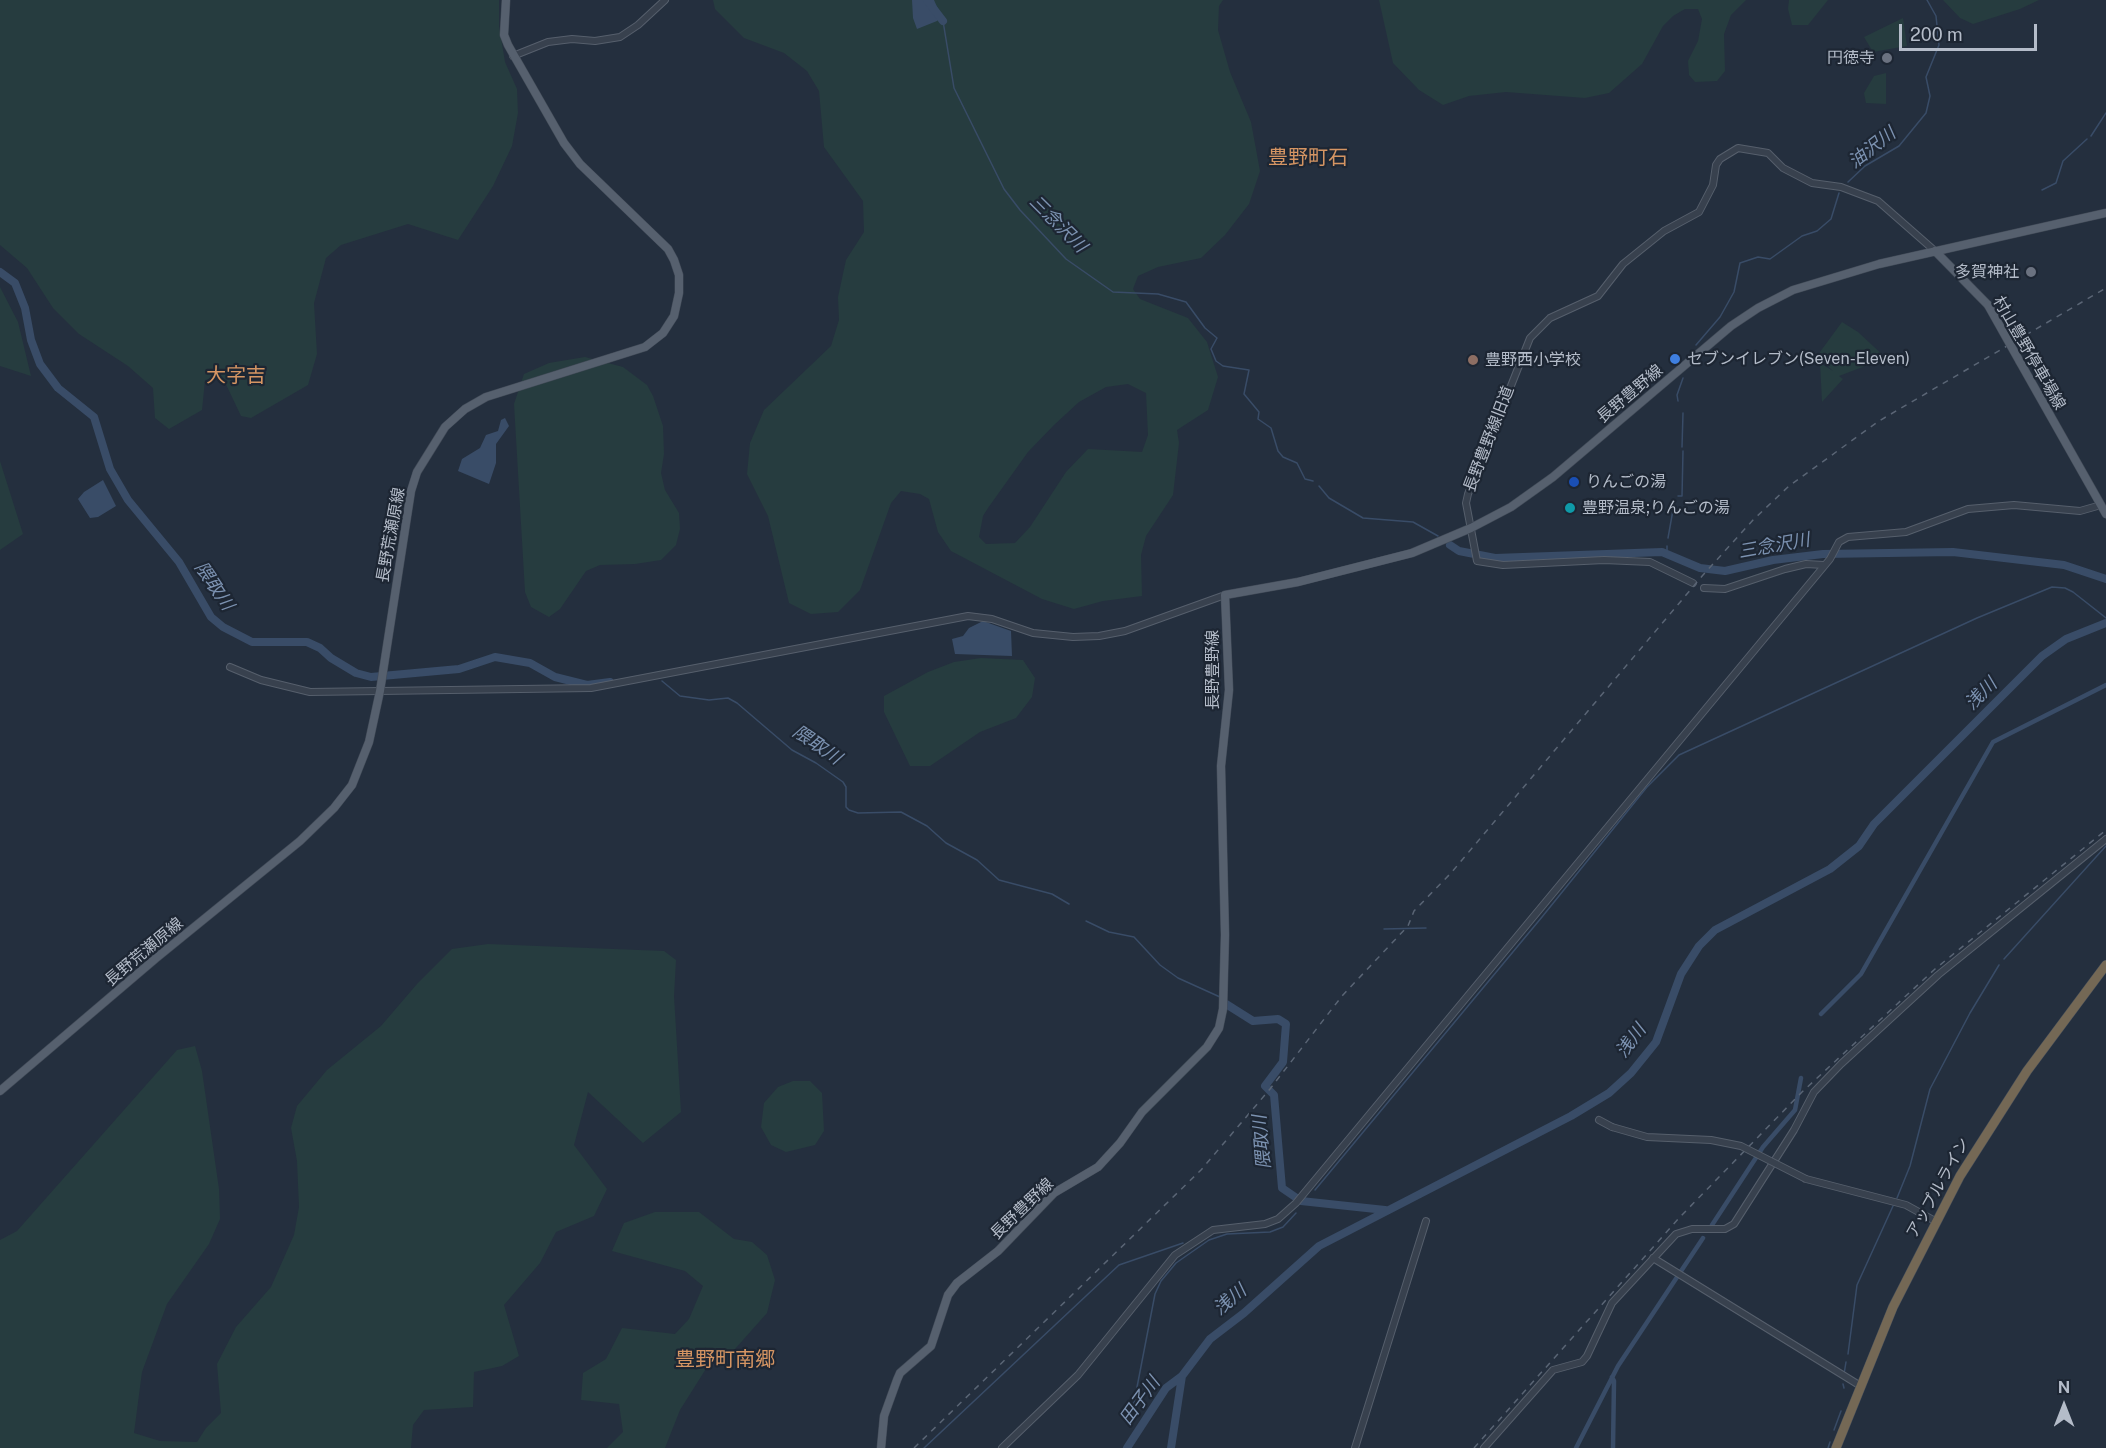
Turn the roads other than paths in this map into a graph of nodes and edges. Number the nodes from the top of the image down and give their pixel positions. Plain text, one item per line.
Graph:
1 (506, 0) edge
2 (665, 0) edge
3 (513, 56) junction
4 (2106, 213) edge
5 (1935, 251) junction
6 (2103, 504) edge
7 (2106, 514) edge
8 (1471, 528) junction
9 (1824, 566) junction
10 (1693, 583) dead end
11 (1704, 588) dead end
12 (1225, 595) junction
13 (230, 666) dead end
14 (380, 687) junction
15 (2106, 839) edge
16 (2106, 965) edge
17 (0, 1091) edge
18 (1599, 1120) dead end
19 (1426, 1221) dead end
20 (1935, 1221) junction
21 (1653, 1258) junction
22 (1859, 1385) junction
23 (880, 1448) edge
24 (1002, 1448) edge
25 (1355, 1448) edge
26 (1484, 1448) edge
27 (1836, 1448) edge

1 - 3 main road, 長野荒瀬原線
2 - 3 street
3 - 14 main road, 長野荒瀬原線
4 - 5 main road
5 - 6 main road, 村山豊野停車場線, bridge
5 - 8 main road, 長野豊野線
5 - 8 street, 長野豊野線旧道
6 - 7 main road, 村山豊野停車場線
6 - 9 street
8 - 10 street, 長野豊野線旧道
8 - 12 main road, 長野豊野線
9 - 11 street
9 - 24 street
12 - 14 street
12 - 23 main road, 長野豊野線
13 - 14 street
14 - 17 main road, 長野荒瀬原線
15 - 21 street
16 - 20 highway, アップルライン
18 - 20 street, bridge
19 - 25 street
20 - 22 highway, アップルライン
21 - 22 street
21 - 26 street
22 - 27 highway, アップルライン

